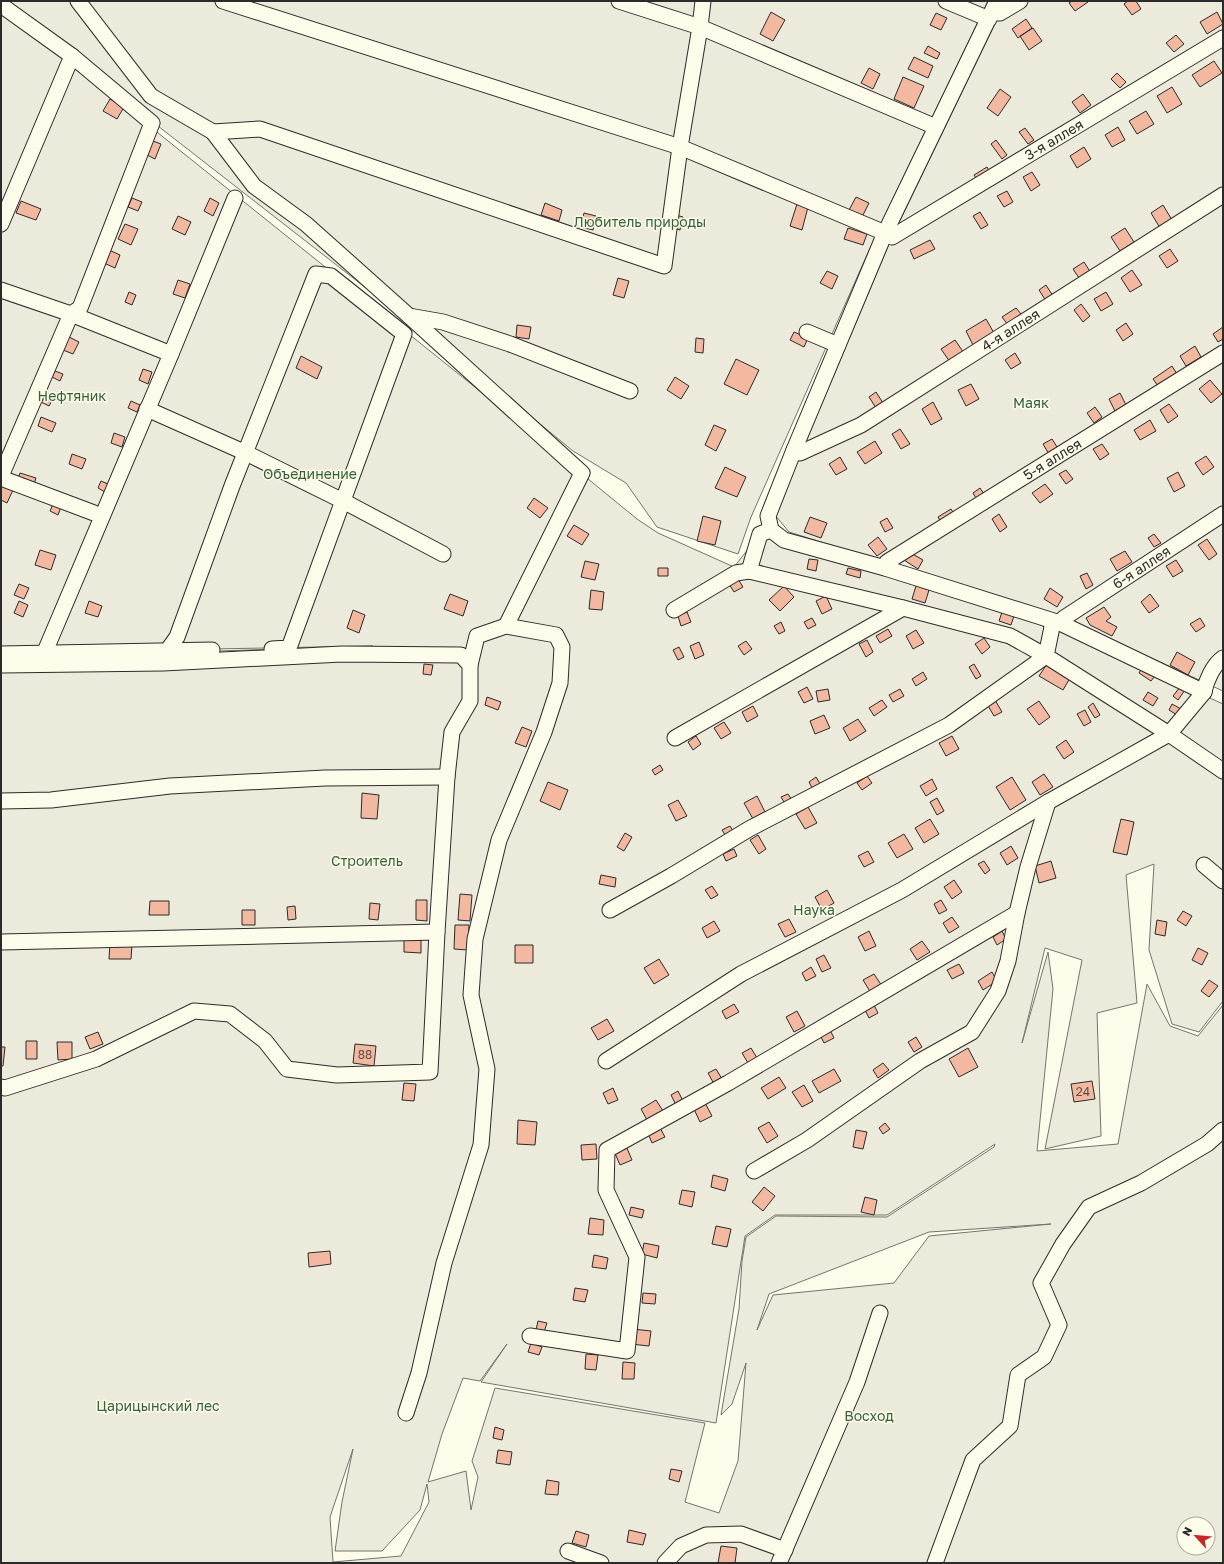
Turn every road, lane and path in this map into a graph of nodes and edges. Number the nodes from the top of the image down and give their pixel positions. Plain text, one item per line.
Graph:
1 (78, 1) edge
2 (224, 1) edge
3 (619, 1) edge
4 (703, 1) edge
5 (946, 1) edge
6 (1020, 1) edge
7 (1, 5) edge
8 (993, 11) edge
9 (700, 26) junction
10 (1223, 38) edge
11 (72, 56) junction
12 (936, 127) junction
13 (213, 132) junction
14 (680, 147) junction
15 (1223, 195) edge
16 (235, 198) dead end
17 (1, 224) edge
18 (885, 233) junction
19 (1, 290) edge
20 (71, 314) junction
21 (409, 316) junction
22 (807, 332) dead end
23 (838, 345) junction
24 (1223, 353) edge
25 (171, 354) junction
26 (630, 390) dead end
27 (147, 409) junction
28 (794, 450) junction
29 (246, 453) junction
30 (1, 477) edge
31 (343, 501) junction
32 (94, 513) dead end
33 (1223, 514) edge
34 (771, 530) junction
35 (443, 554) dead end
36 (885, 568) junction
37 (749, 571) junction
38 (903, 608) junction
39 (674, 610) dead end
40 (1056, 622) junction
41 (506, 626) junction
42 (167, 651) junction
43 (1, 654) edge
44 (44, 654) junction
45 (1046, 656) junction
46 (1223, 658) edge
47 (1, 665) edge
48 (470, 665) junction
49 (1204, 692) junction
50 (1169, 734) junction
51 (675, 738) dead end
52 (1223, 771) edge
53 (447, 777) junction
54 (1, 801) edge
55 (1048, 802) junction
56 (1204, 865) dead end
57 (1223, 881) edge
58 (610, 910) dead end
59 (1017, 912) junction
60 (437, 932) junction
61 (1, 942) edge
62 (606, 1061) dead end
63 (1, 1087) edge
64 (1223, 1130) edge
65 (754, 1171) dead end
66 (880, 1313) dead end
67 (530, 1336) dead end
68 (406, 1413) dead end
69 (568, 1550) dead end
70 (782, 1556) edge
71 (601, 1563) edge
72 (665, 1563) edge
73 (935, 1563) edge

1 - 13 street
2 - 14 street
3 - 9 street
4 - 9 street
5 - 8 street
6 - 8 street
7 - 11 street
8 - 12 street
9 - 12 street
9 - 14 street
10 - 18 street, 3-я аллея
11 - 17 street
11 - 20 street
12 - 18 street
13 - 14 street
13 - 21 street
14 - 18 street
15 - 28 street, 4-я аллея
16 - 25 street
18 - 23 street
19 - 20 street
20 - 25 street
20 - 30 street
21 - 26 street
21 - 41 street
22 - 23 street
23 - 28 street
24 - 36 street, 5-я аллея
25 - 27 street
27 - 29 street
27 - 44 street
28 - 34 street
29 - 31 street
29 - 31 street
29 - 42 street
30 - 32 street
31 - 35 street
31 - 42 street
33 - 40 street, 6-я аллея
34 - 36 street
34 - 37 street
36 - 40 street
37 - 38 street
37 - 39 street
38 - 45 street
38 - 51 street
40 - 45 street
40 - 49 street
41 - 48 street
41 - 68 street
42 - 44 street
43 - 44 street
45 - 50 street
45 - 58 street
46 - 49 street
47 - 48 street
48 - 53 street
49 - 50 street
50 - 52 street
50 - 55 street
53 - 54 street
53 - 60 street
55 - 59 street
55 - 62 street
56 - 57 street
59 - 65 street
59 - 67 street
60 - 61 street
60 - 63 street
64 - 73 street
66 - 70 street
69 - 71 street
70 - 72 street

